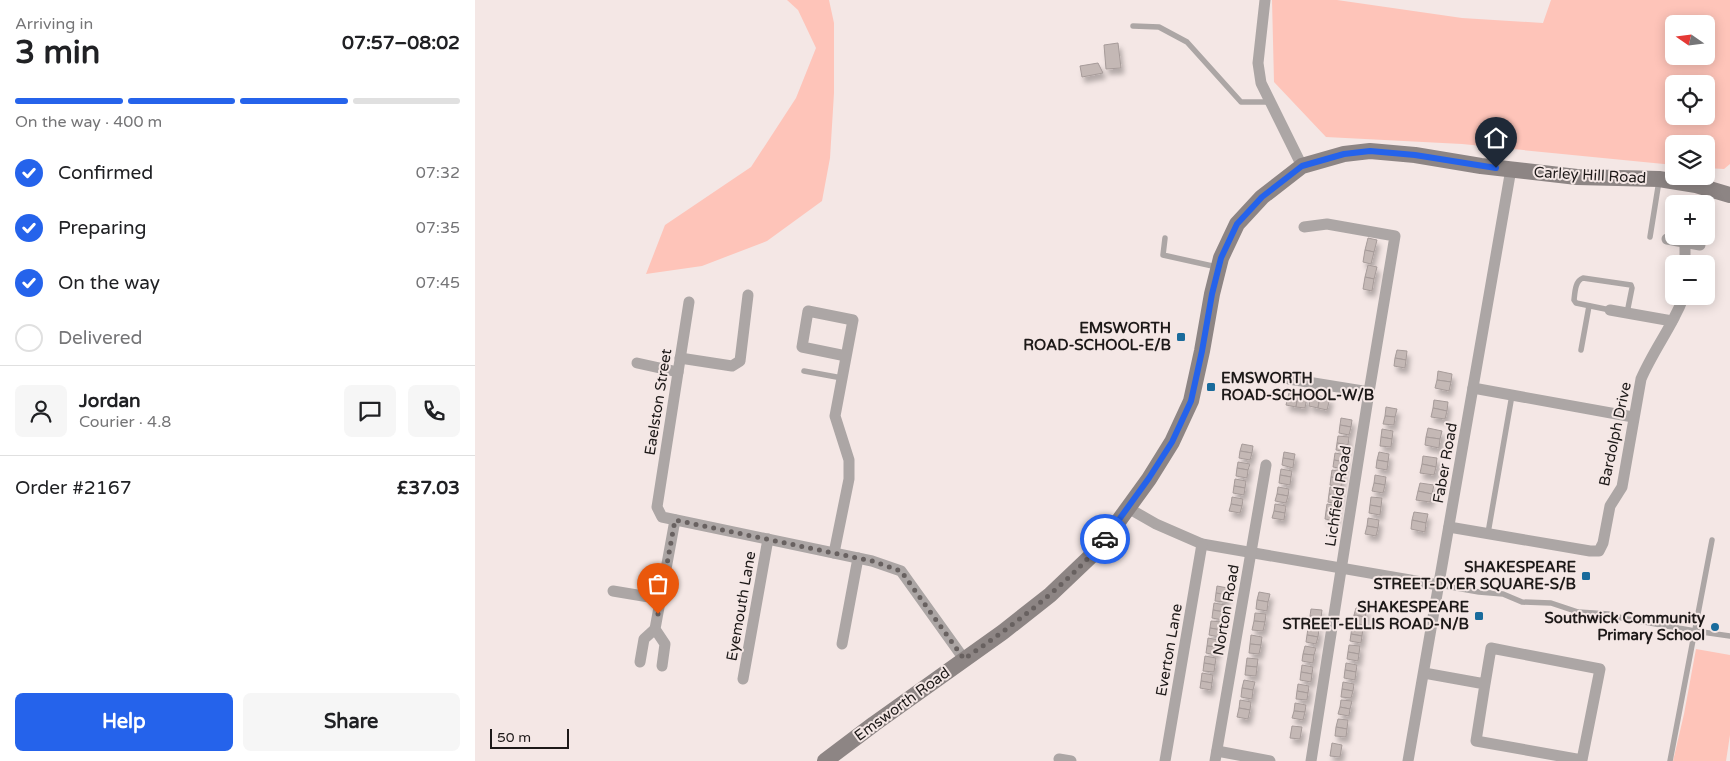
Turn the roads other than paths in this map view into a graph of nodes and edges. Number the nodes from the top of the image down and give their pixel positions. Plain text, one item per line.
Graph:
1 (1265, 0) edge
2 (1133, 26) dead end
3 (1271, 102) junction
4 (1302, 166) junction
5 (1511, 169) junction
6 (1659, 179) junction
7 (1730, 195) edge
8 (1304, 227) dead end
9 (1650, 237) dead end
10 (1165, 238) dead end
11 (1219, 268) junction
12 (748, 295) dead end
13 (689, 302) dead end
14 (1680, 305) edge
15 (1589, 306) junction
16 (1610, 310) joint
17 (1627, 314) junction
18 (1672, 322) junction
19 (1581, 350) dead end
20 (846, 356) junction
21 (680, 358) junction
22 (637, 363) dead end
23 (804, 371) dead end
24 (678, 372) junction
25 (842, 378) junction
26 (1289, 380) dead end
27 (1473, 388) junction
28 (1369, 392) junction
29 (1512, 394) junction
30 (1633, 417) junction
31 (1267, 465) dead end
32 (657, 507) joint
33 (1128, 508) junction
34 (675, 520) junction
35 (1449, 527) junction
36 (1488, 534) junction
37 (768, 539) junction
38 (1712, 540) dead end
39 (1202, 544) junction
40 (834, 553) junction
41 (1251, 553) junction
42 (858, 558) junction
43 (1342, 568) junction
44 (1439, 585) junction
45 (613, 591) dead end
46 (661, 599) junction
47 (655, 629) junction
48 (1695, 631) junction
49 (1730, 636) edge
50 (843, 644) dead end
51 (964, 659) junction
52 (640, 662) dead end
53 (663, 666) dead end
54 (1424, 673) junction
55 (743, 679) dead end
56 (1485, 684) junction
57 (1216, 756) edge
58 (1556, 758) edge
59 (825, 761) edge
60 (1165, 761) edge
61 (1270, 761) edge
62 (1311, 761) edge
63 (1408, 761) edge
64 (1670, 761) edge

1 - 3 street
2 - 3 lane
3 - 4 street
4 - 5 street, Carley Hill Road
4 - 11 street, Emsworth Road
5 - 6 street, Carley Hill Road
5 - 27 street, Faber Road
6 - 7 street, Carley Hill Road
6 - 9 lane
8 - 28 street, Lichfield Road
10 - 11 lane
11 - 33 street, Emsworth Road
12 - 21 street
13 - 21 street, Eaelston Street
14 - 18 street, Bardolph Drive
15 - 16 lane
15 - 17 lane
15 - 19 lane
16 - 17 street
17 - 18 street
18 - 30 street, Bardolph Drive
20 - 20 street
20 - 25 street
21 - 24 street, Eaelston Street
22 - 24 street
23 - 25 lane
24 - 32 street, Eaelston Street
25 - 40 street
26 - 28 street
27 - 29 street
27 - 35 street, Faber Road
28 - 43 street, Lichfield Road
29 - 30 street
29 - 36 lane
30 - 36 street, Bardolph Drive
31 - 41 street, Norton Road
32 - 34 street, Eyemouth Lane
33 - 39 street
33 - 51 street, Emsworth Road
34 - 37 street, Eyemouth Lane
34 - 46 street
35 - 36 street, Bardolph Drive
35 - 44 street, Faber Road
37 - 40 street, Eyemouth Lane
37 - 55 street, Eyemouth Lane
38 - 48 lane
39 - 41 street
39 - 60 street, Everton Lane
40 - 42 street, Eyemouth Lane
41 - 43 street
41 - 57 street, Norton Road
42 - 50 street
42 - 51 street, Eyemouth Lane
43 - 44 street
43 - 62 street, Lichfield Road
44 - 48 lane
44 - 54 street, Faber Road
45 - 46 street
46 - 47 street
47 - 52 street
47 - 53 street
48 - 49 lane
48 - 64 lane
51 - 59 street, Emsworth Road
54 - 56 street
54 - 63 street, Faber Road
56 - 58 street
56 - 58 street
57 - 61 street

